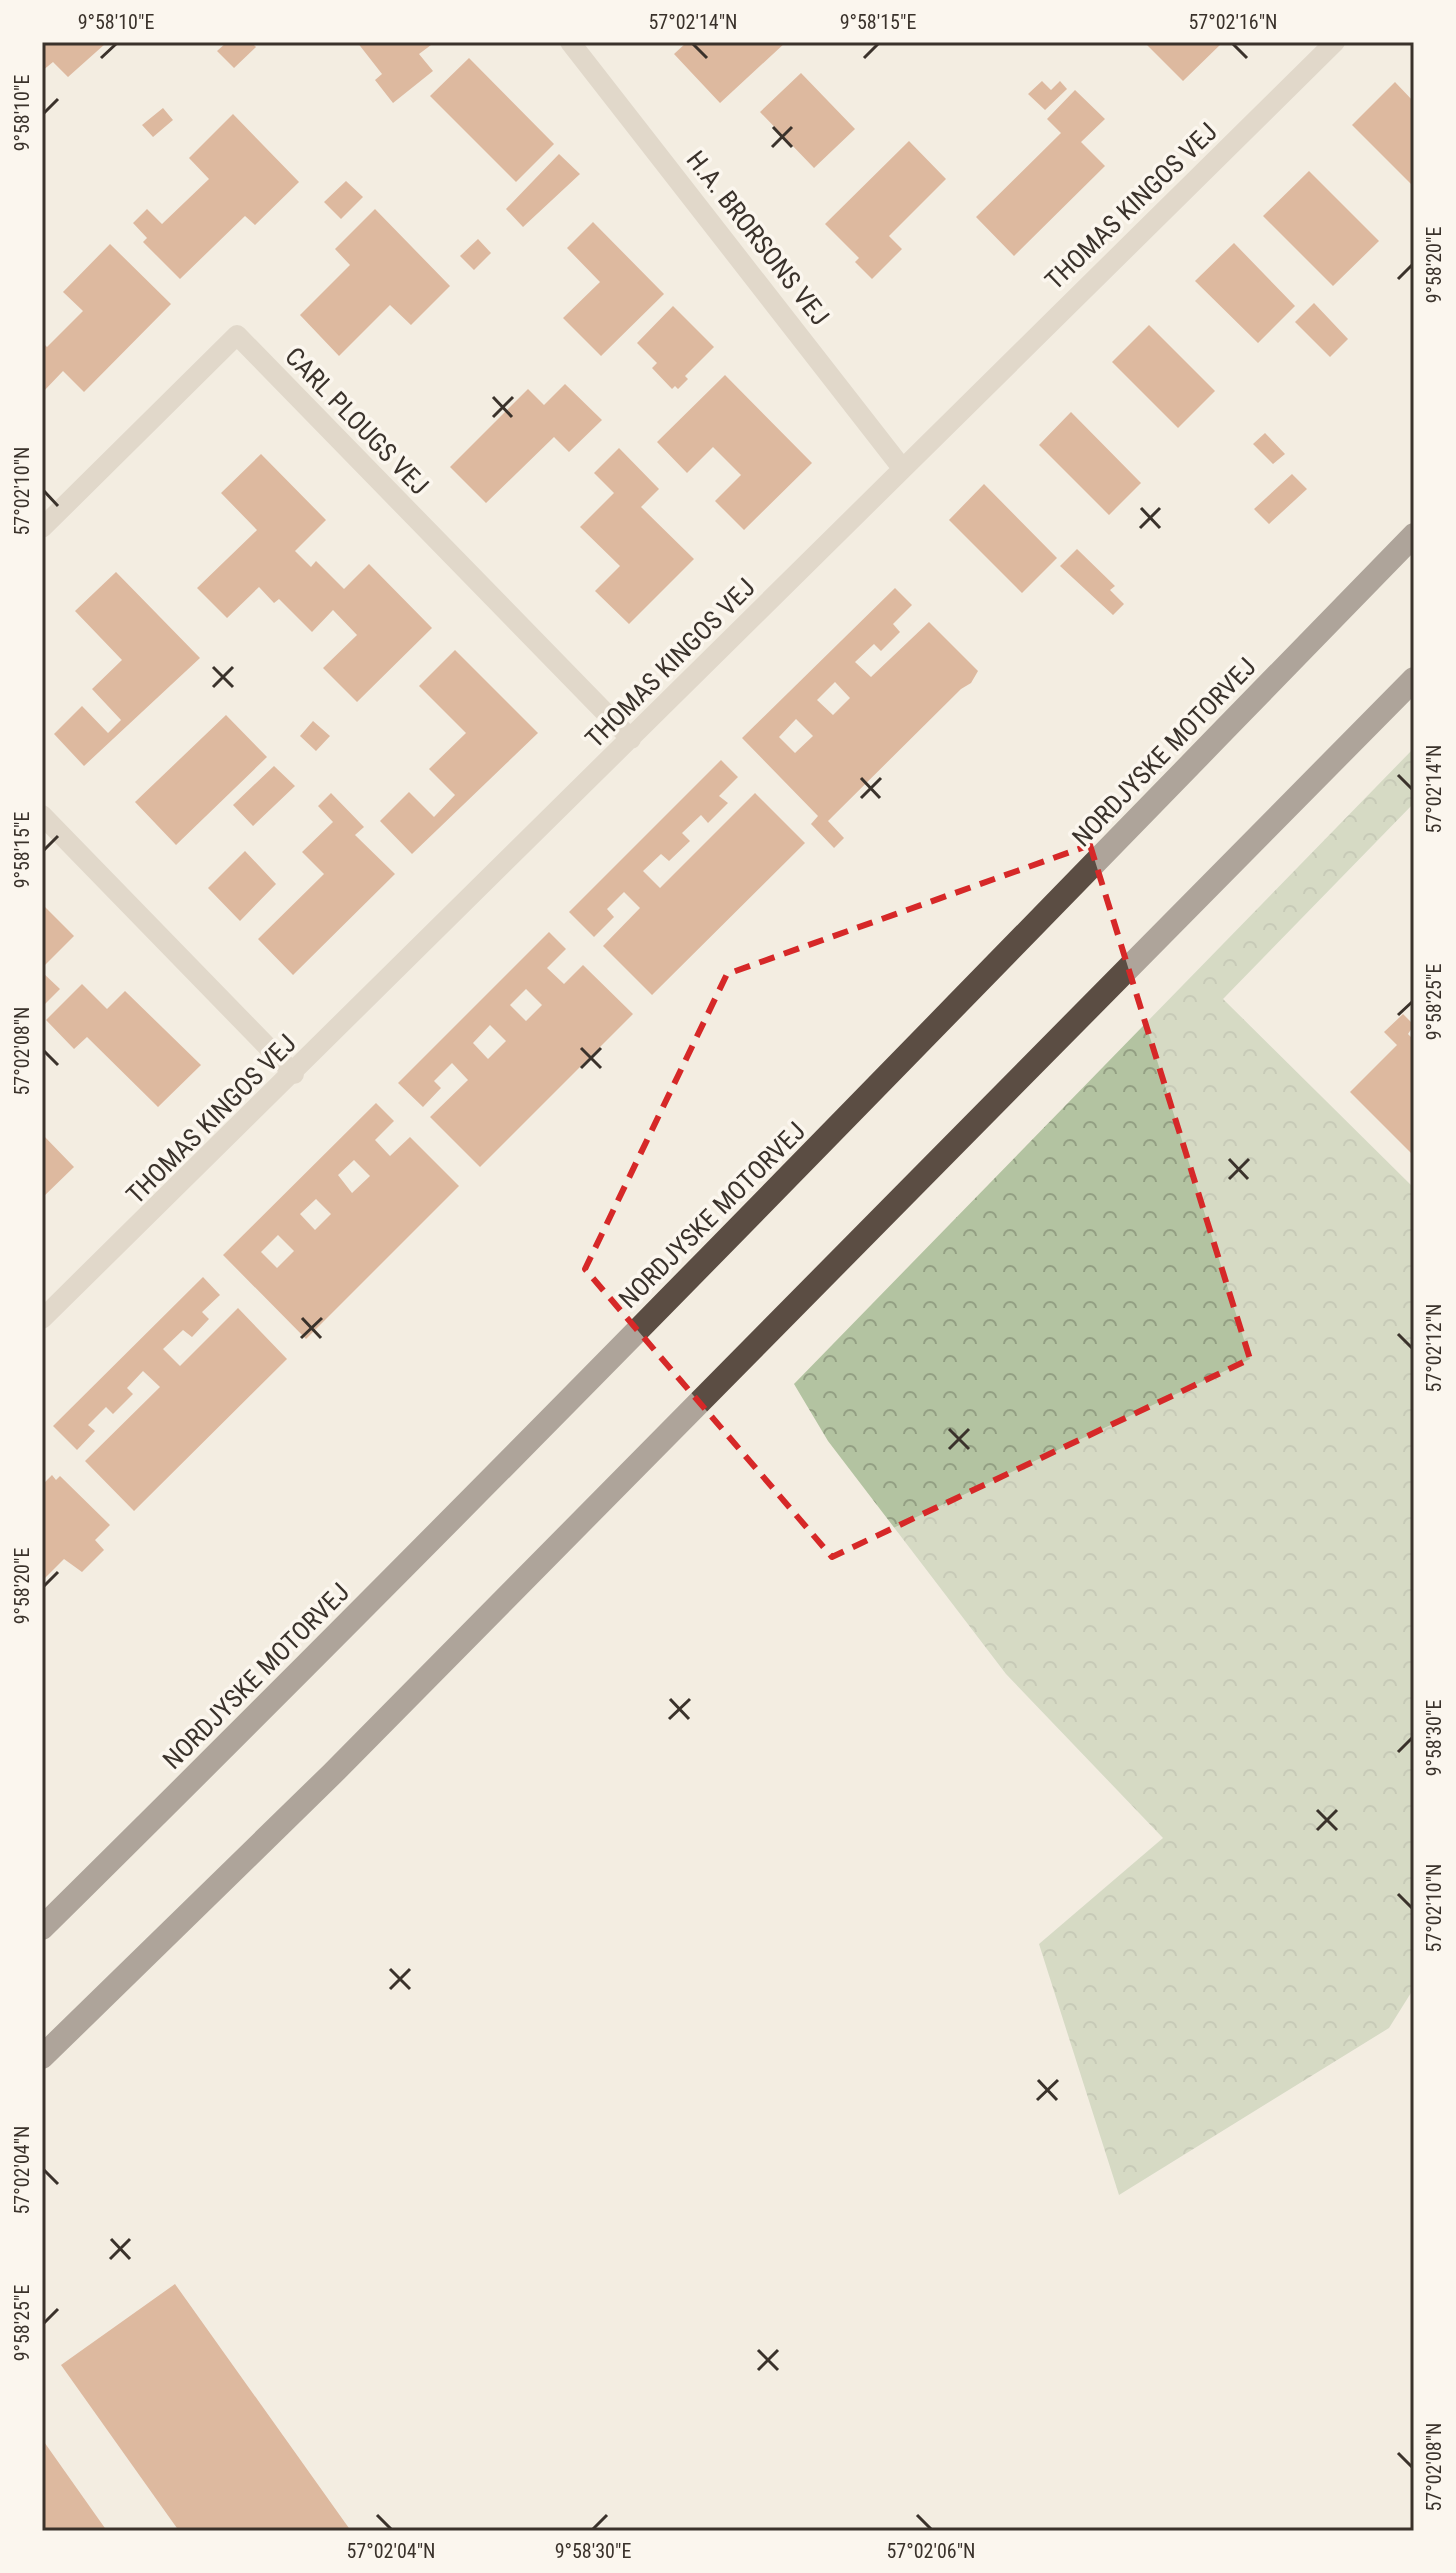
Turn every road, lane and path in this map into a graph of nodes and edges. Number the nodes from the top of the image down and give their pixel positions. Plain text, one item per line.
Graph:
1 (570, 42) edge
2 (1335, 42) edge
3 (902, 468) junction
4 (42, 528) edge
5 (1414, 535) edge
6 (1414, 679) edge
7 (631, 739) junction
8 (42, 815) edge
9 (294, 1074) junction
10 (42, 1319) edge
11 (42, 1928) edge
12 (118, 1984) junction
13 (42, 2057) edge
14 (42, 2065) edge

1 - 3 street, H.A. BRORSONS VEJ
2 - 3 street, THOMAS KINGOS VEJ
3 - 7 street, THOMAS KINGOS VEJ
4 - 7 street, CARL PLOUGS VEJ
5 - 11 highway, NORDJYSKE MOTORVEJ
6 - 12 highway
7 - 9 street, THOMAS KINGOS VEJ
8 - 9 street
9 - 10 street, THOMAS KINGOS VEJ
12 - 13 highway
12 - 14 highway

